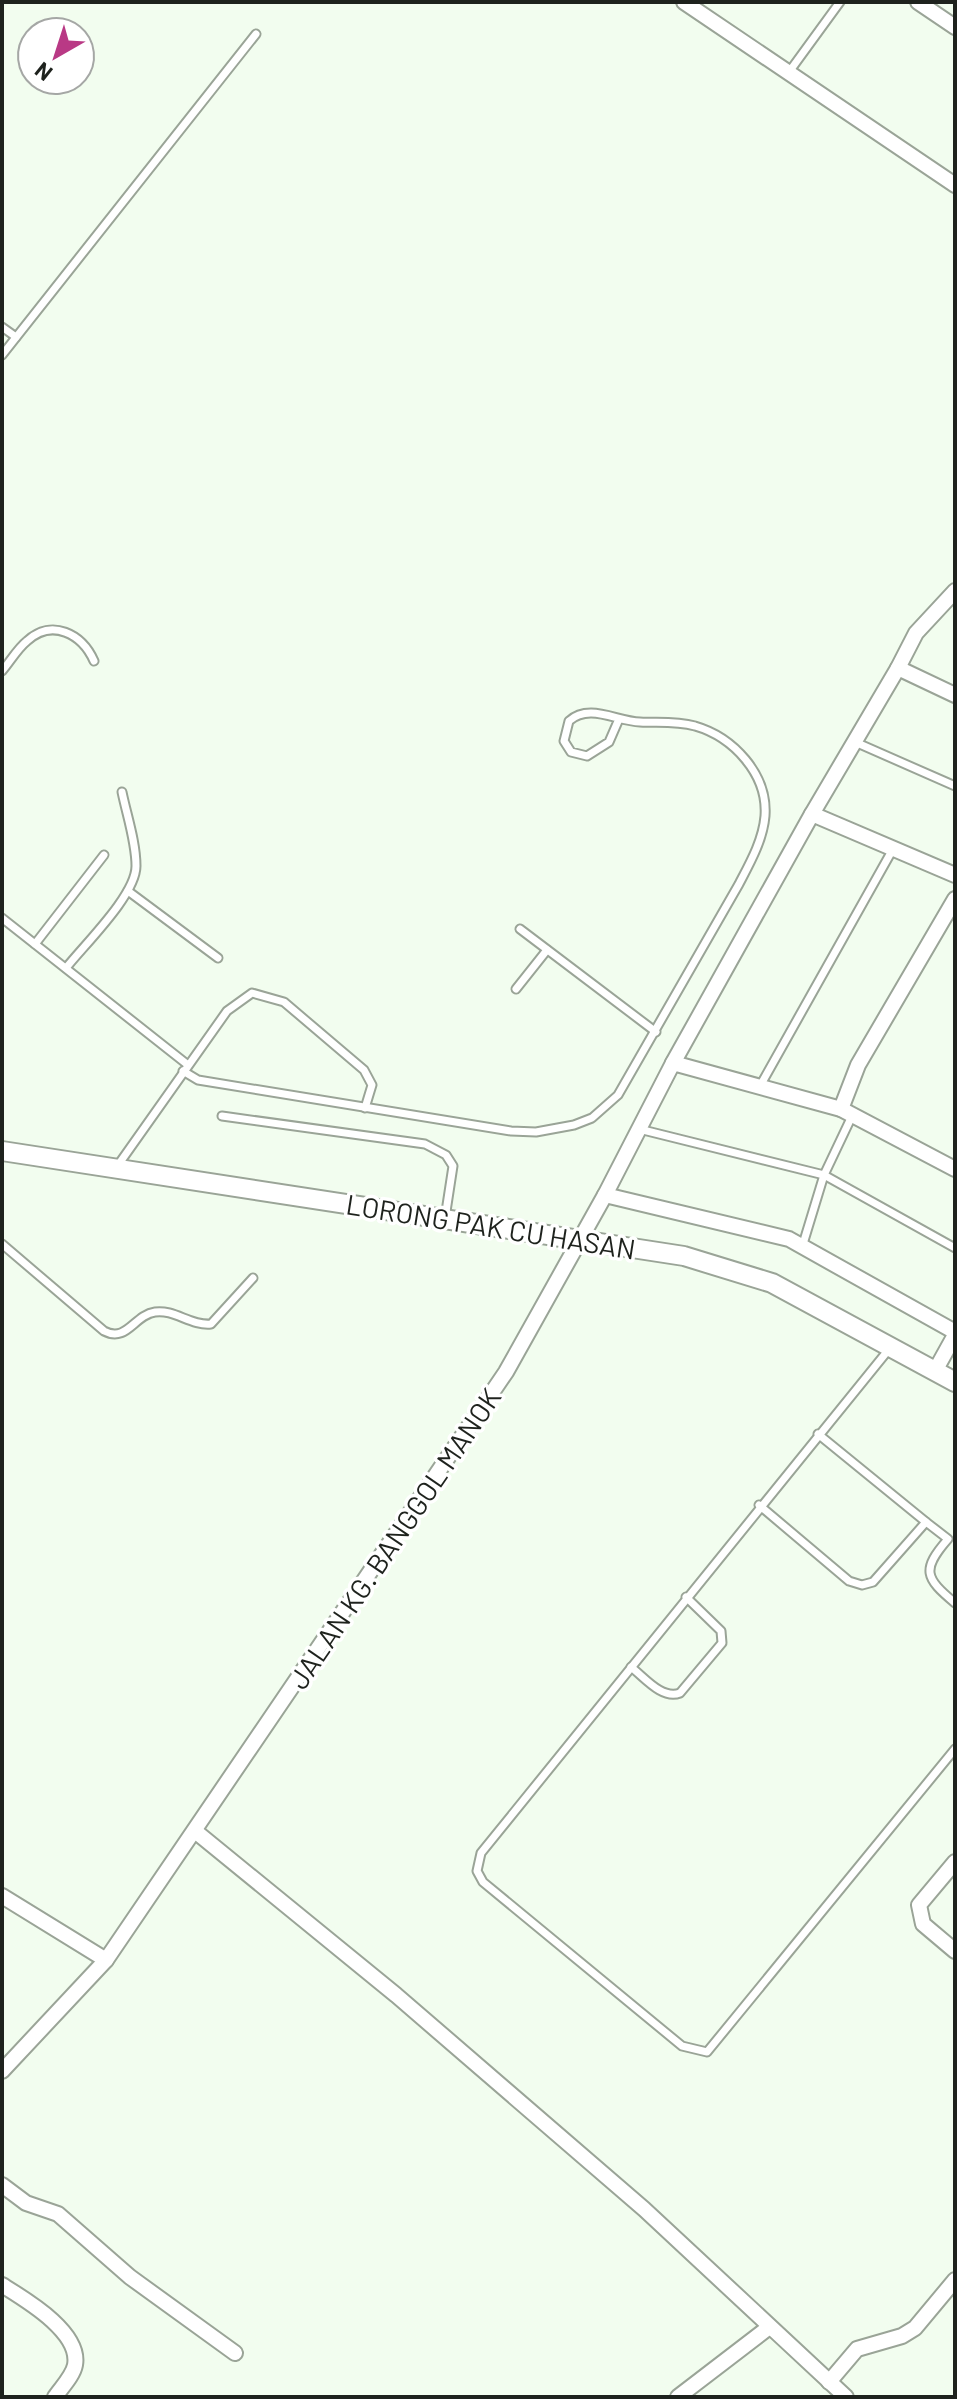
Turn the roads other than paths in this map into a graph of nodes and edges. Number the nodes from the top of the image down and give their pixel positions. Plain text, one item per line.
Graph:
1 (684, 2) edge
2 (840, 2) edge
3 (918, 2) edge
4 (955, 27) edge
5 (256, 34) dead end
6 (789, 72) junction
7 (955, 185) edge
8 (2, 327) edge
9 (16, 337) junction
10 (2, 355) edge
11 (955, 591) edge
12 (94, 661) dead end
13 (898, 668) junction
14 (2, 671) edge
15 (955, 695) edge
16 (619, 719) junction
17 (855, 742) junction
18 (955, 786) edge
19 (122, 792) dead end
20 (812, 814) junction
21 (893, 849) junction
22 (104, 855) dead end
23 (955, 875) edge
24 (128, 891) junction
25 (955, 899) edge
26 (2, 918) edge
27 (520, 929) dead end
28 (35, 944) junction
29 (547, 950) junction
30 (218, 958) dead end
31 (66, 968) junction
32 (516, 989) dead end
33 (656, 1032) junction
34 (673, 1063) junction
35 (185, 1068) junction
36 (759, 1088) junction
37 (365, 1108) junction
38 (847, 1112) junction
39 (222, 1116) dead end
40 (639, 1129) junction
41 (2, 1151) edge
42 (955, 1169) edge
43 (114, 1170) junction
44 (824, 1175) junction
45 (605, 1195) junction
46 (445, 1218) junction
47 (583, 1239) junction
48 (2, 1244) edge
49 (803, 1244) junction
50 (955, 1248) edge
51 (253, 1278) dead end
52 (955, 1334) edge
53 (891, 1346) junction
54 (935, 1371) junction
55 (955, 1382) edge
56 (818, 1434) junction
57 (759, 1505) junction
58 (926, 1522) junction
59 (952, 1542) edge
60 (686, 1597) junction
61 (955, 1603) edge
62 (631, 1667) junction
63 (955, 1749) edge
64 (195, 1831) junction
65 (955, 1862) edge
66 (2, 1896) edge
67 (955, 1951) edge
68 (106, 1960) junction
69 (2, 2071) edge
70 (2, 2185) edge
71 (955, 2280) edge
72 (2, 2285) edge
73 (768, 2328) junction
74 (235, 2353) dead end
75 (829, 2382) junction
76 (55, 2397) edge
77 (678, 2397) edge
78 (846, 2397) edge

1 - 6 street
2 - 6 lane
3 - 4 street
5 - 9 lane
6 - 7 street
8 - 9 lane
9 - 10 lane
11 - 13 street, JALAN KG. BANGGOL MANOK
12 - 14 lane
13 - 15 street
13 - 17 street, JALAN KG. BANGGOL MANOK
16 - 16 lane
16 - 33 lane
17 - 18 lane
17 - 20 street, JALAN KG. BANGGOL MANOK
19 - 24 lane
20 - 21 street
20 - 34 street, JALAN KG. BANGGOL MANOK
21 - 23 street
21 - 36 lane
22 - 28 lane
24 - 30 lane
24 - 31 lane
25 - 38 street
26 - 28 lane
27 - 29 lane
28 - 31 lane
29 - 32 lane
29 - 33 lane
31 - 35 lane
33 - 37 lane
34 - 36 street
34 - 40 street, JALAN KG. BANGGOL MANOK
35 - 37 lane
35 - 37 lane
35 - 43 lane
36 - 38 street
38 - 42 street
38 - 44 lane
39 - 46 lane
40 - 44 lane
40 - 45 street, JALAN KG. BANGGOL MANOK
41 - 43 street, LORONG PAK CU HASAN
43 - 46 street, LORONG PAK CU HASAN
44 - 49 lane
44 - 50 lane
45 - 47 street, JALAN KG. BANGGOL MANOK
45 - 49 street
46 - 47 street, LORONG PAK CU HASAN
47 - 53 street, LORONG PAK CU HASAN
47 - 64 street, JALAN KG. BANGGOL MANOK
48 - 51 lane
49 - 52 street
52 - 54 street
53 - 54 street, LORONG PAK CU HASAN
53 - 56 lane
54 - 55 street, LORONG PAK CU HASAN
56 - 57 lane
56 - 58 lane
57 - 58 lane
57 - 60 lane
58 - 59 lane
59 - 61 lane
60 - 62 lane
60 - 62 lane
62 - 63 lane
64 - 68 street, JALAN KG. BANGGOL MANOK
64 - 73 street
65 - 67 street
66 - 68 street
68 - 69 street, JALAN KG. BANGGOL MANOK
70 - 74 street
71 - 75 street
72 - 76 street
73 - 75 street
73 - 77 street
75 - 78 street

